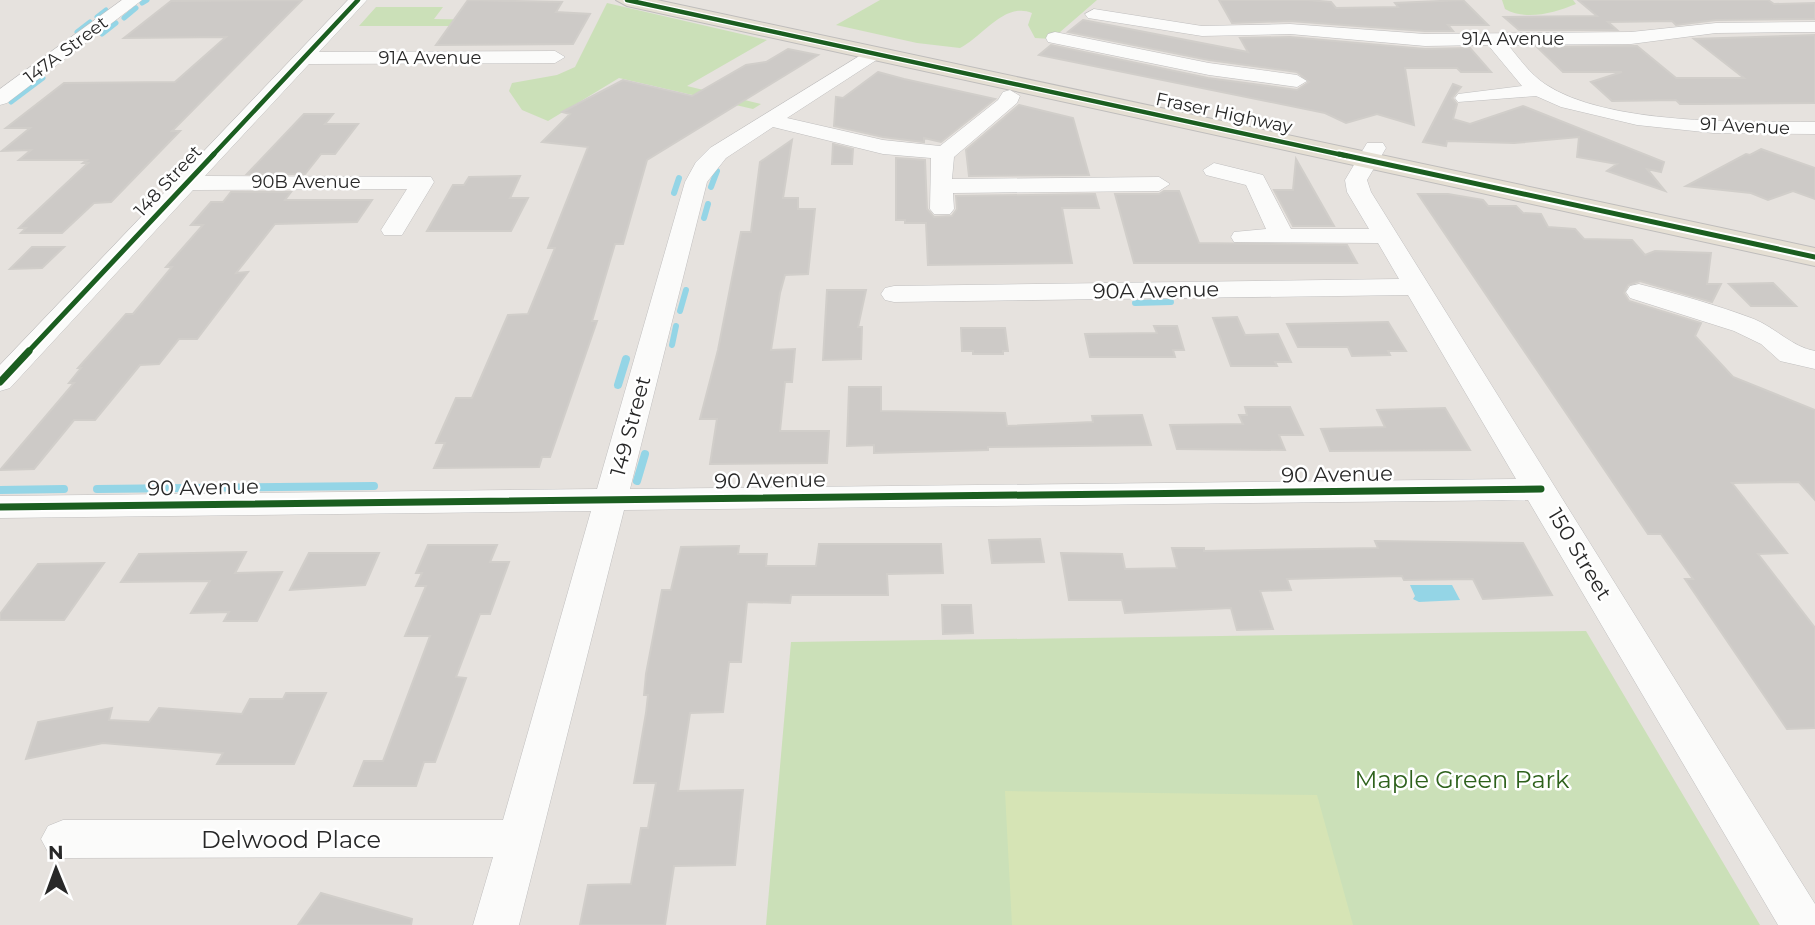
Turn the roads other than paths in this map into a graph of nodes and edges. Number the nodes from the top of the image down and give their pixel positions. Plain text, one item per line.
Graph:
1 (133, 0) edge
2 (358, 0) edge
3 (626, 0) edge
4 (1181, 9) dead end
5 (1200, 11) dead end
6 (1094, 14) dead end
7 (1156, 25) junction
8 (1815, 27) edge
9 (1212, 32) junction
10 (1055, 38) dead end
11 (1494, 40) junction
12 (1242, 45) junction
13 (874, 53) junction
14 (555, 57) dead end
15 (304, 58) junction
16 (1258, 76) junction
17 (1297, 82) dead end
18 (1538, 90) junction
19 (1010, 96) dead end
20 (1465, 98) dead end
21 (0, 99) edge
22 (771, 120) junction
23 (1676, 122) junction
24 (1815, 128) edge
25 (1679, 147) dead end
26 (945, 153) junction
27 (1371, 154) junction
28 (1214, 170) dead end
29 (188, 183) junction
30 (1159, 184) dead end
31 (393, 230) dead end
32 (1387, 236) junction
33 (1243, 237) dead end
34 (1282, 237) junction
35 (1815, 257) edge
36 (1418, 286) junction
37 (1639, 292) dead end
38 (894, 294) dead end
39 (1802, 358) edge
40 (0, 382) edge
41 (1541, 489) junction
42 (610, 500) junction
43 (0, 507) edge
44 (519, 838) junction
45 (63, 839) dead end
46 (496, 925) edge
47 (1802, 925) edge

1 - 21 street, 147A Street
2 - 15 street, 148 Street
3 - 13 main road, Fraser Highway
4 - 7 street
5 - 9 street
6 - 7 street, 91A Avenue
7 - 9 street, 91A Avenue
8 - 11 street, 91A Avenue
9 - 12 street, 91A Avenue
10 - 16 street
11 - 12 street, 91A Avenue
11 - 18 street
12 - 16 street
13 - 22 street, 149 Street
13 - 27 main road, Fraser Highway
14 - 15 street, 91A Avenue
15 - 29 street, 148 Street
16 - 17 street
18 - 20 street
18 - 23 street, 91 Avenue
19 - 26 street
22 - 26 street
22 - 42 street, 149 Street
23 - 24 street, 91 Avenue
23 - 25 street
26 - 30 street
27 - 32 street, 150 Street
27 - 35 main road, Fraser Highway
28 - 34 street
29 - 31 street, 90B Avenue
29 - 40 street, 148 Street
32 - 34 street
32 - 36 street, 150 Street
33 - 34 street
36 - 38 street, 90A Avenue
36 - 41 street, 150 Street
37 - 39 street
41 - 42 street, 90 Avenue
41 - 47 street, 150 Street
42 - 43 street, 90 Avenue
42 - 44 street, 149 Street
44 - 45 street, Delwood Place
44 - 46 street, 149 Street

